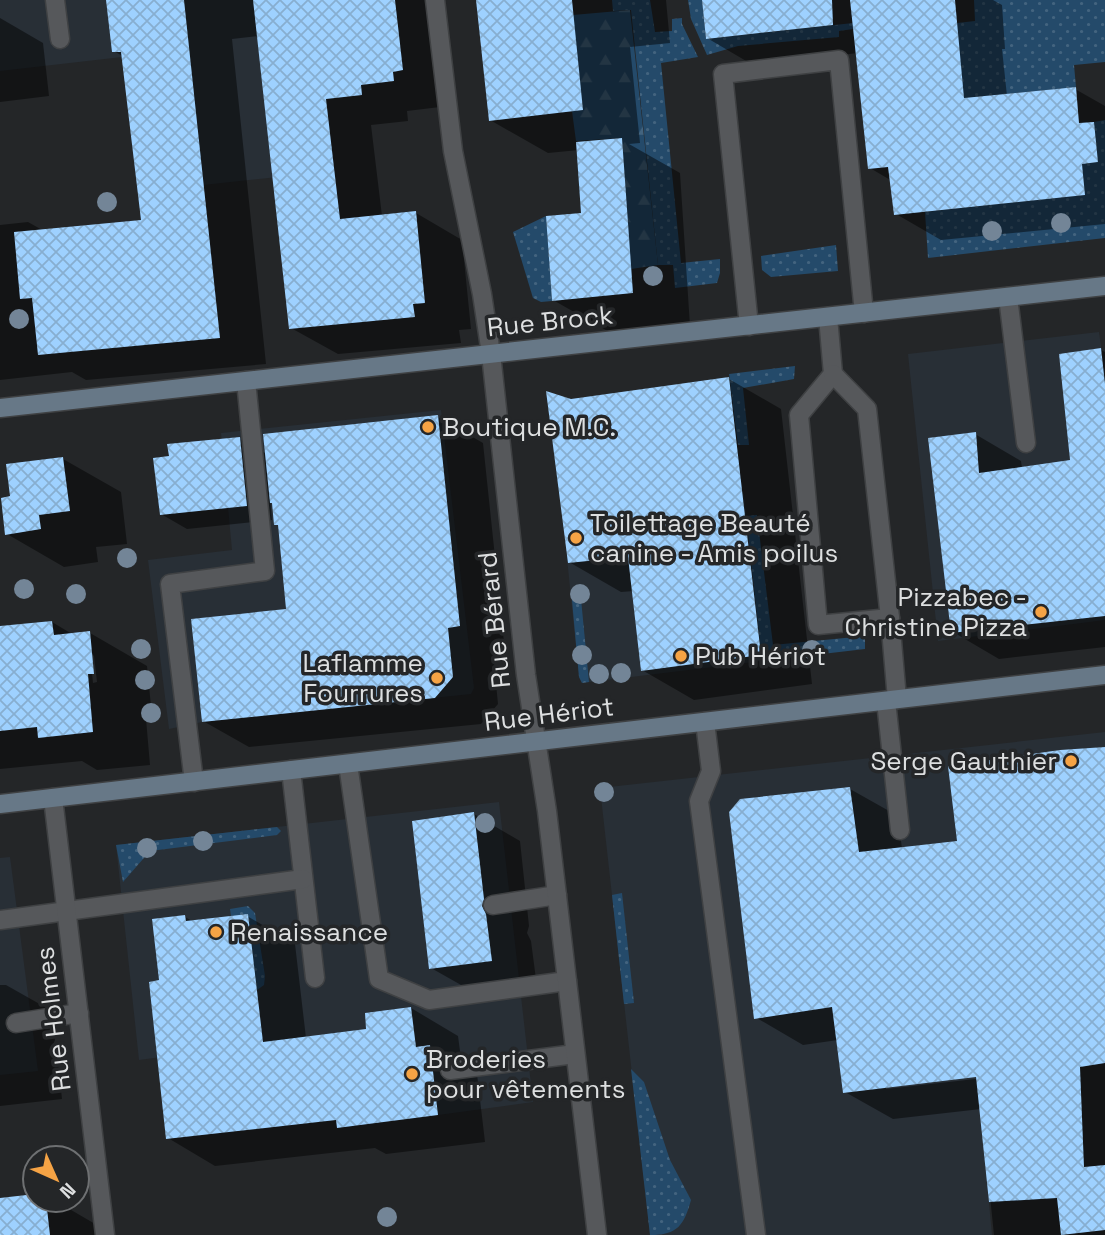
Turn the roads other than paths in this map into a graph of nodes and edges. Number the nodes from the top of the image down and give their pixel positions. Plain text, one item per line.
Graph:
1 (55, 0) edge
2 (435, 0) edge
3 (60, 39) dead end
4 (1105, 285) edge
5 (1007, 297) junction
6 (864, 313) junction
7 (828, 317) junction
8 (748, 326) junction
9 (491, 354) junction
10 (833, 374) junction
11 (246, 381) junction
12 (0, 408) edge
13 (1026, 443) dead end
14 (890, 618) junction
15 (1105, 675) edge
16 (892, 700) junction
17 (705, 722) junction
18 (536, 742) junction
19 (348, 764) junction
20 (291, 771) junction
21 (194, 782) junction
22 (53, 798) junction
23 (0, 804) edge
24 (900, 830) dead end
25 (303, 879) junction
26 (557, 895) junction
27 (494, 905) dead end
28 (67, 911) junction
29 (0, 920) edge
30 (315, 978) dead end
31 (567, 981) junction
32 (79, 1013) junction
33 (16, 1023) dead end
34 (575, 1054) junction
35 (450, 1070) dead end
36 (105, 1235) edge
37 (597, 1235) edge
38 (756, 1235) edge

1 - 3 street
2 - 9 street, Rue Bérard
4 - 5 street, Rue Brock
5 - 6 street, Rue Brock
5 - 13 street
6 - 7 street, Rue Brock
6 - 8 street
7 - 8 street, Rue Brock
7 - 10 street
8 - 9 street, Rue Brock
9 - 11 street, Rue Brock
9 - 18 street, Rue Bérard
10 - 14 street
10 - 14 street
11 - 12 street, Rue Brock
11 - 21 street
14 - 16 street
15 - 16 street, Rue Hériot
16 - 17 street, Rue Hériot
16 - 24 street
17 - 18 street, Rue Hériot
17 - 38 street
18 - 19 street, Rue Hériot
18 - 26 street, Rue Bérard
19 - 20 street, Rue Hériot
19 - 31 street
20 - 21 street, Rue Hériot
20 - 25 street
21 - 22 street, Rue Hériot
22 - 23 street, Rue Hériot
22 - 28 street, Rue Holmes
25 - 28 street
25 - 30 street
26 - 27 street
26 - 31 street, Rue Bérard
28 - 29 street
28 - 32 street, Rue Holmes
31 - 34 street, Rue Bérard
32 - 33 street
32 - 36 street, Rue Holmes
34 - 35 street
34 - 37 street, Rue Bérard

